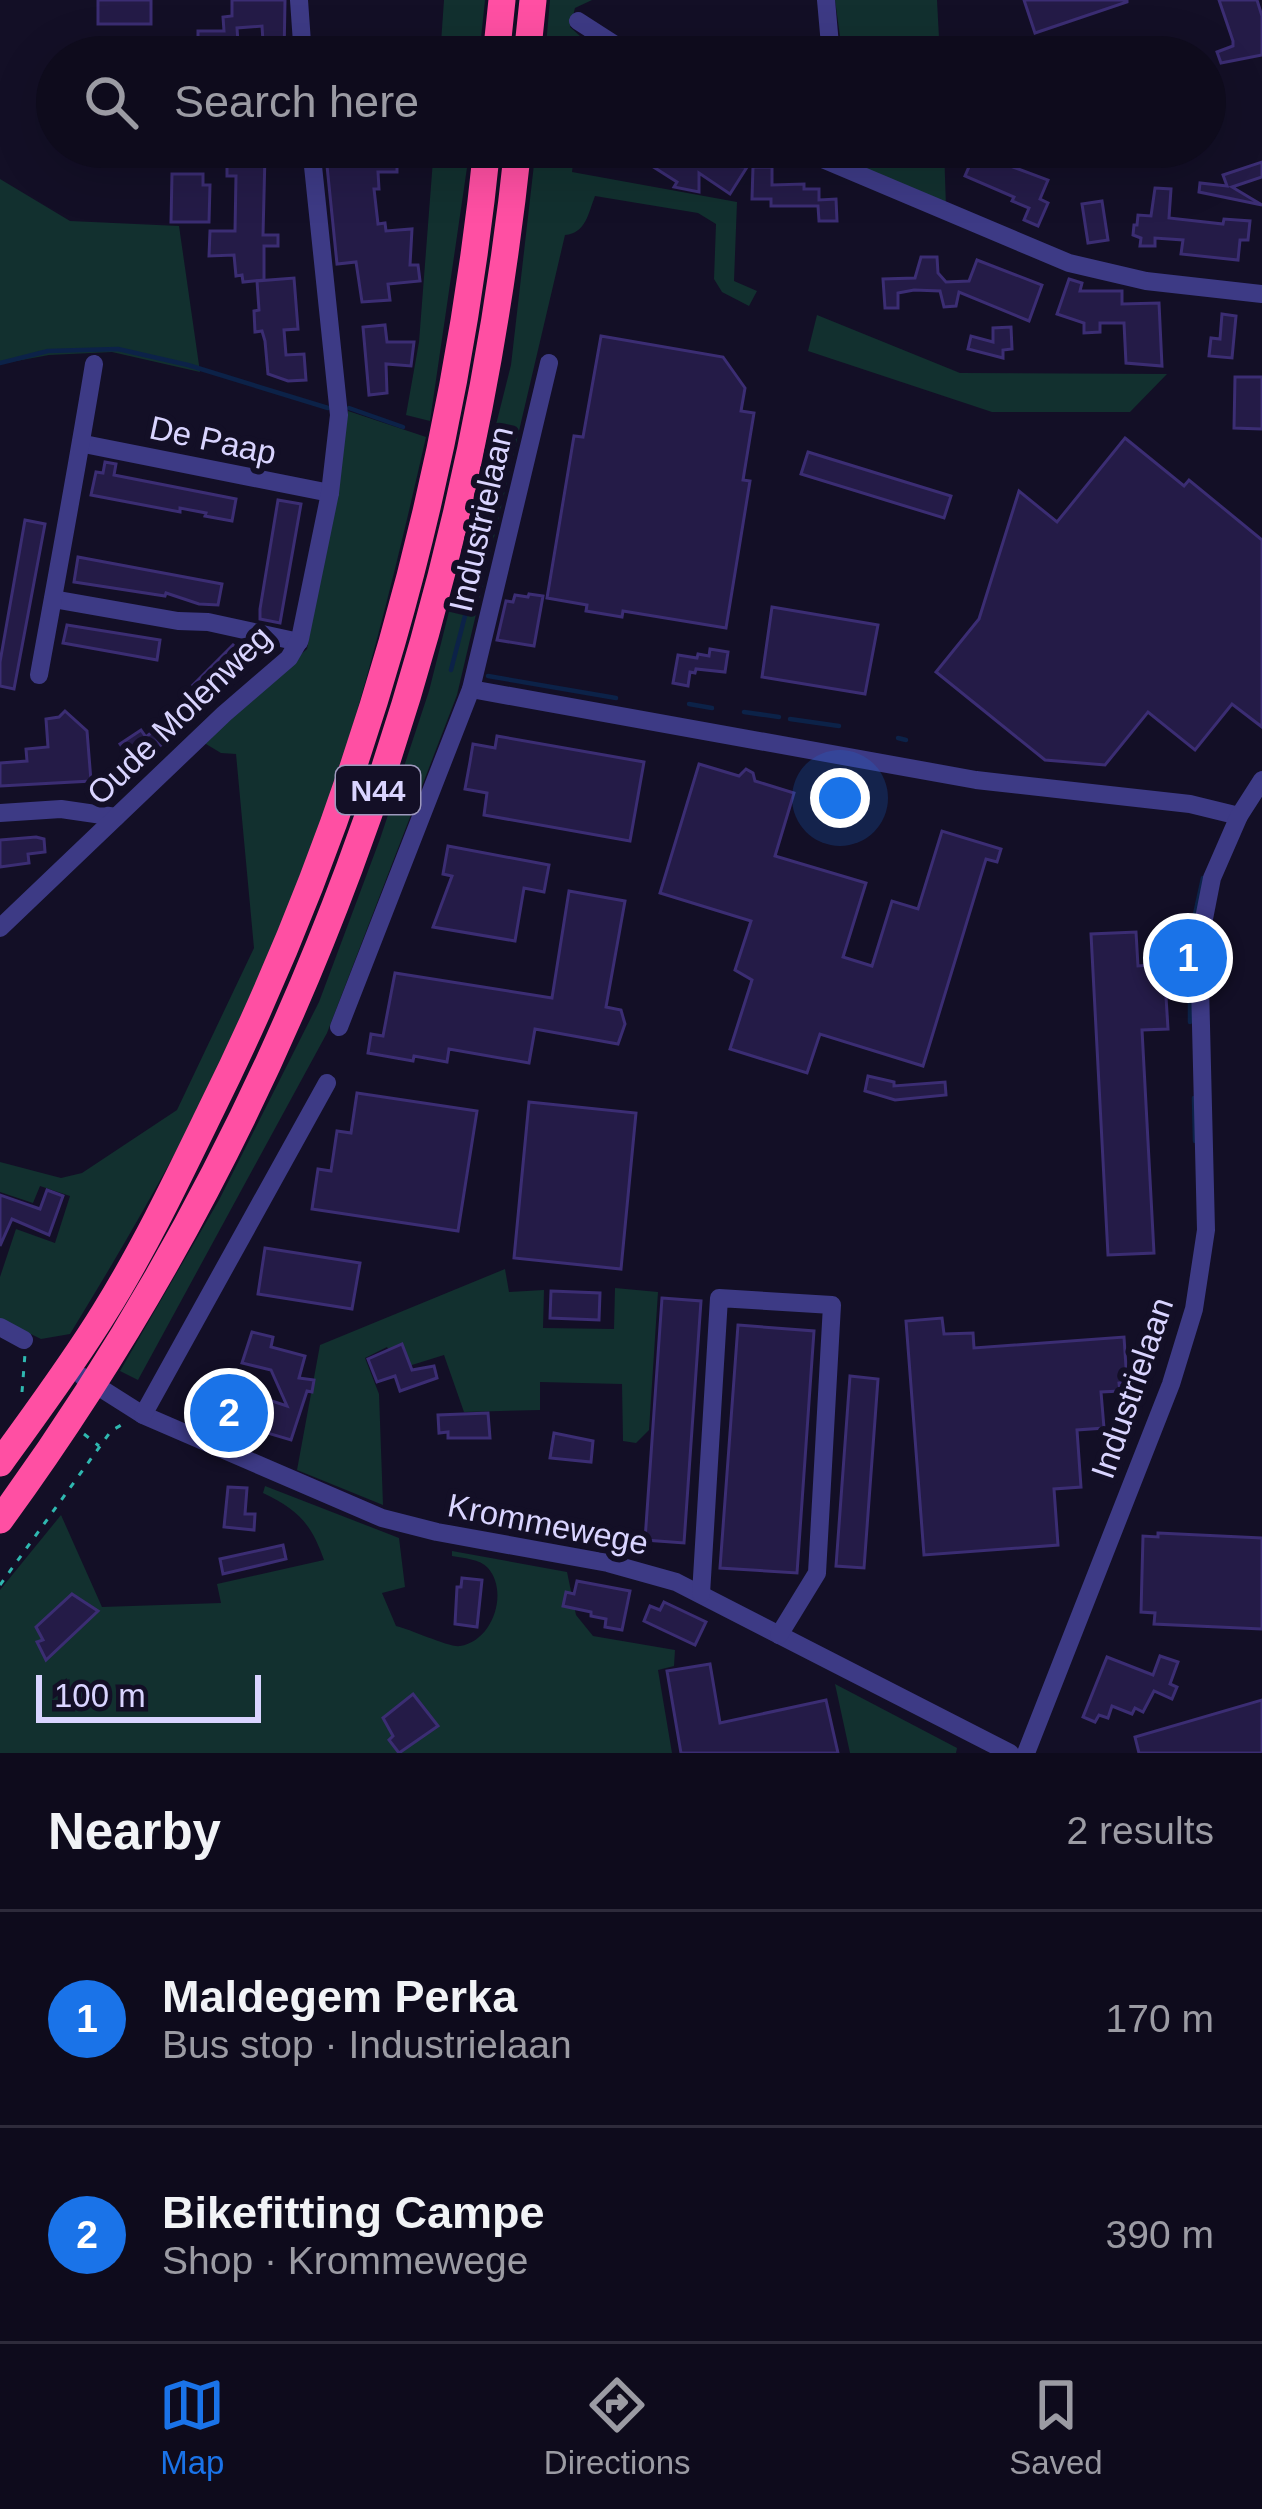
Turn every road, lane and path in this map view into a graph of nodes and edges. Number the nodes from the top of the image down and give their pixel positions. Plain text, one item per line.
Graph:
1 (299, 0) edge
2 (502, 0) edge
3 (533, 0) edge
4 (826, 0) edge
5 (578, 21) dead end
6 (302, 36) edge
7 (498, 36) edge
8 (529, 36) edge
9 (601, 36) edge
10 (829, 36) edge
11 (313, 168) edge
12 (484, 168) edge
13 (515, 168) edge
14 (844, 168) edge
15 (1262, 294) edge
16 (549, 363) dead end
17 (94, 364) dead end
18 (84, 445) junction
19 (330, 493) junction
20 (53, 599) junction
21 (298, 642) junction
22 (39, 675) dead end
23 (471, 689) junction
24 (1262, 780) edge
25 (0, 813) edge
26 (1240, 816) junction
27 (116, 817) junction
28 (0, 928) edge
29 (339, 1028) dead end
30 (327, 1083) dead end
31 (0, 1327) edge
32 (24, 1340) joint
33 (80, 1376) junction
34 (29, 1398) dead end
35 (143, 1415) junction
36 (82, 1432) dead end
37 (0, 1462) edge
38 (0, 1520) edge
39 (0, 1586) edge
40 (701, 1594) junction
41 (779, 1635) junction
42 (1010, 1753) edge
43 (1026, 1753) edge

1 - 6 street
2 - 7 highway
3 - 8 highway
4 - 10 street
5 - 9 street
11 - 19 street, Oude Molenweg
12 - 33 highway, N44
13 - 33 highway, N44
14 - 15 street
16 - 23 street, Industrielaan
17 - 18 street
18 - 19 street, De Paap
18 - 20 street
19 - 21 street, Oude Molenweg
20 - 21 street
20 - 22 street
21 - 27 street, Oude Molenweg
23 - 26 street
23 - 29 street, Industrielaan
24 - 26 street, Industrielaan
25 - 27 street
26 - 43 street, Industrielaan
27 - 28 street, Oude Molenweg
30 - 35 street
31 - 32 street
32 - 34 path
33 - 35 street, Krommewege
33 - 37 highway, N44
33 - 38 highway, N44
35 - 40 street, Krommewege
36 - 39 path
40 - 41 street, Krommewege
40 - 41 street
41 - 42 street, Krommewege

